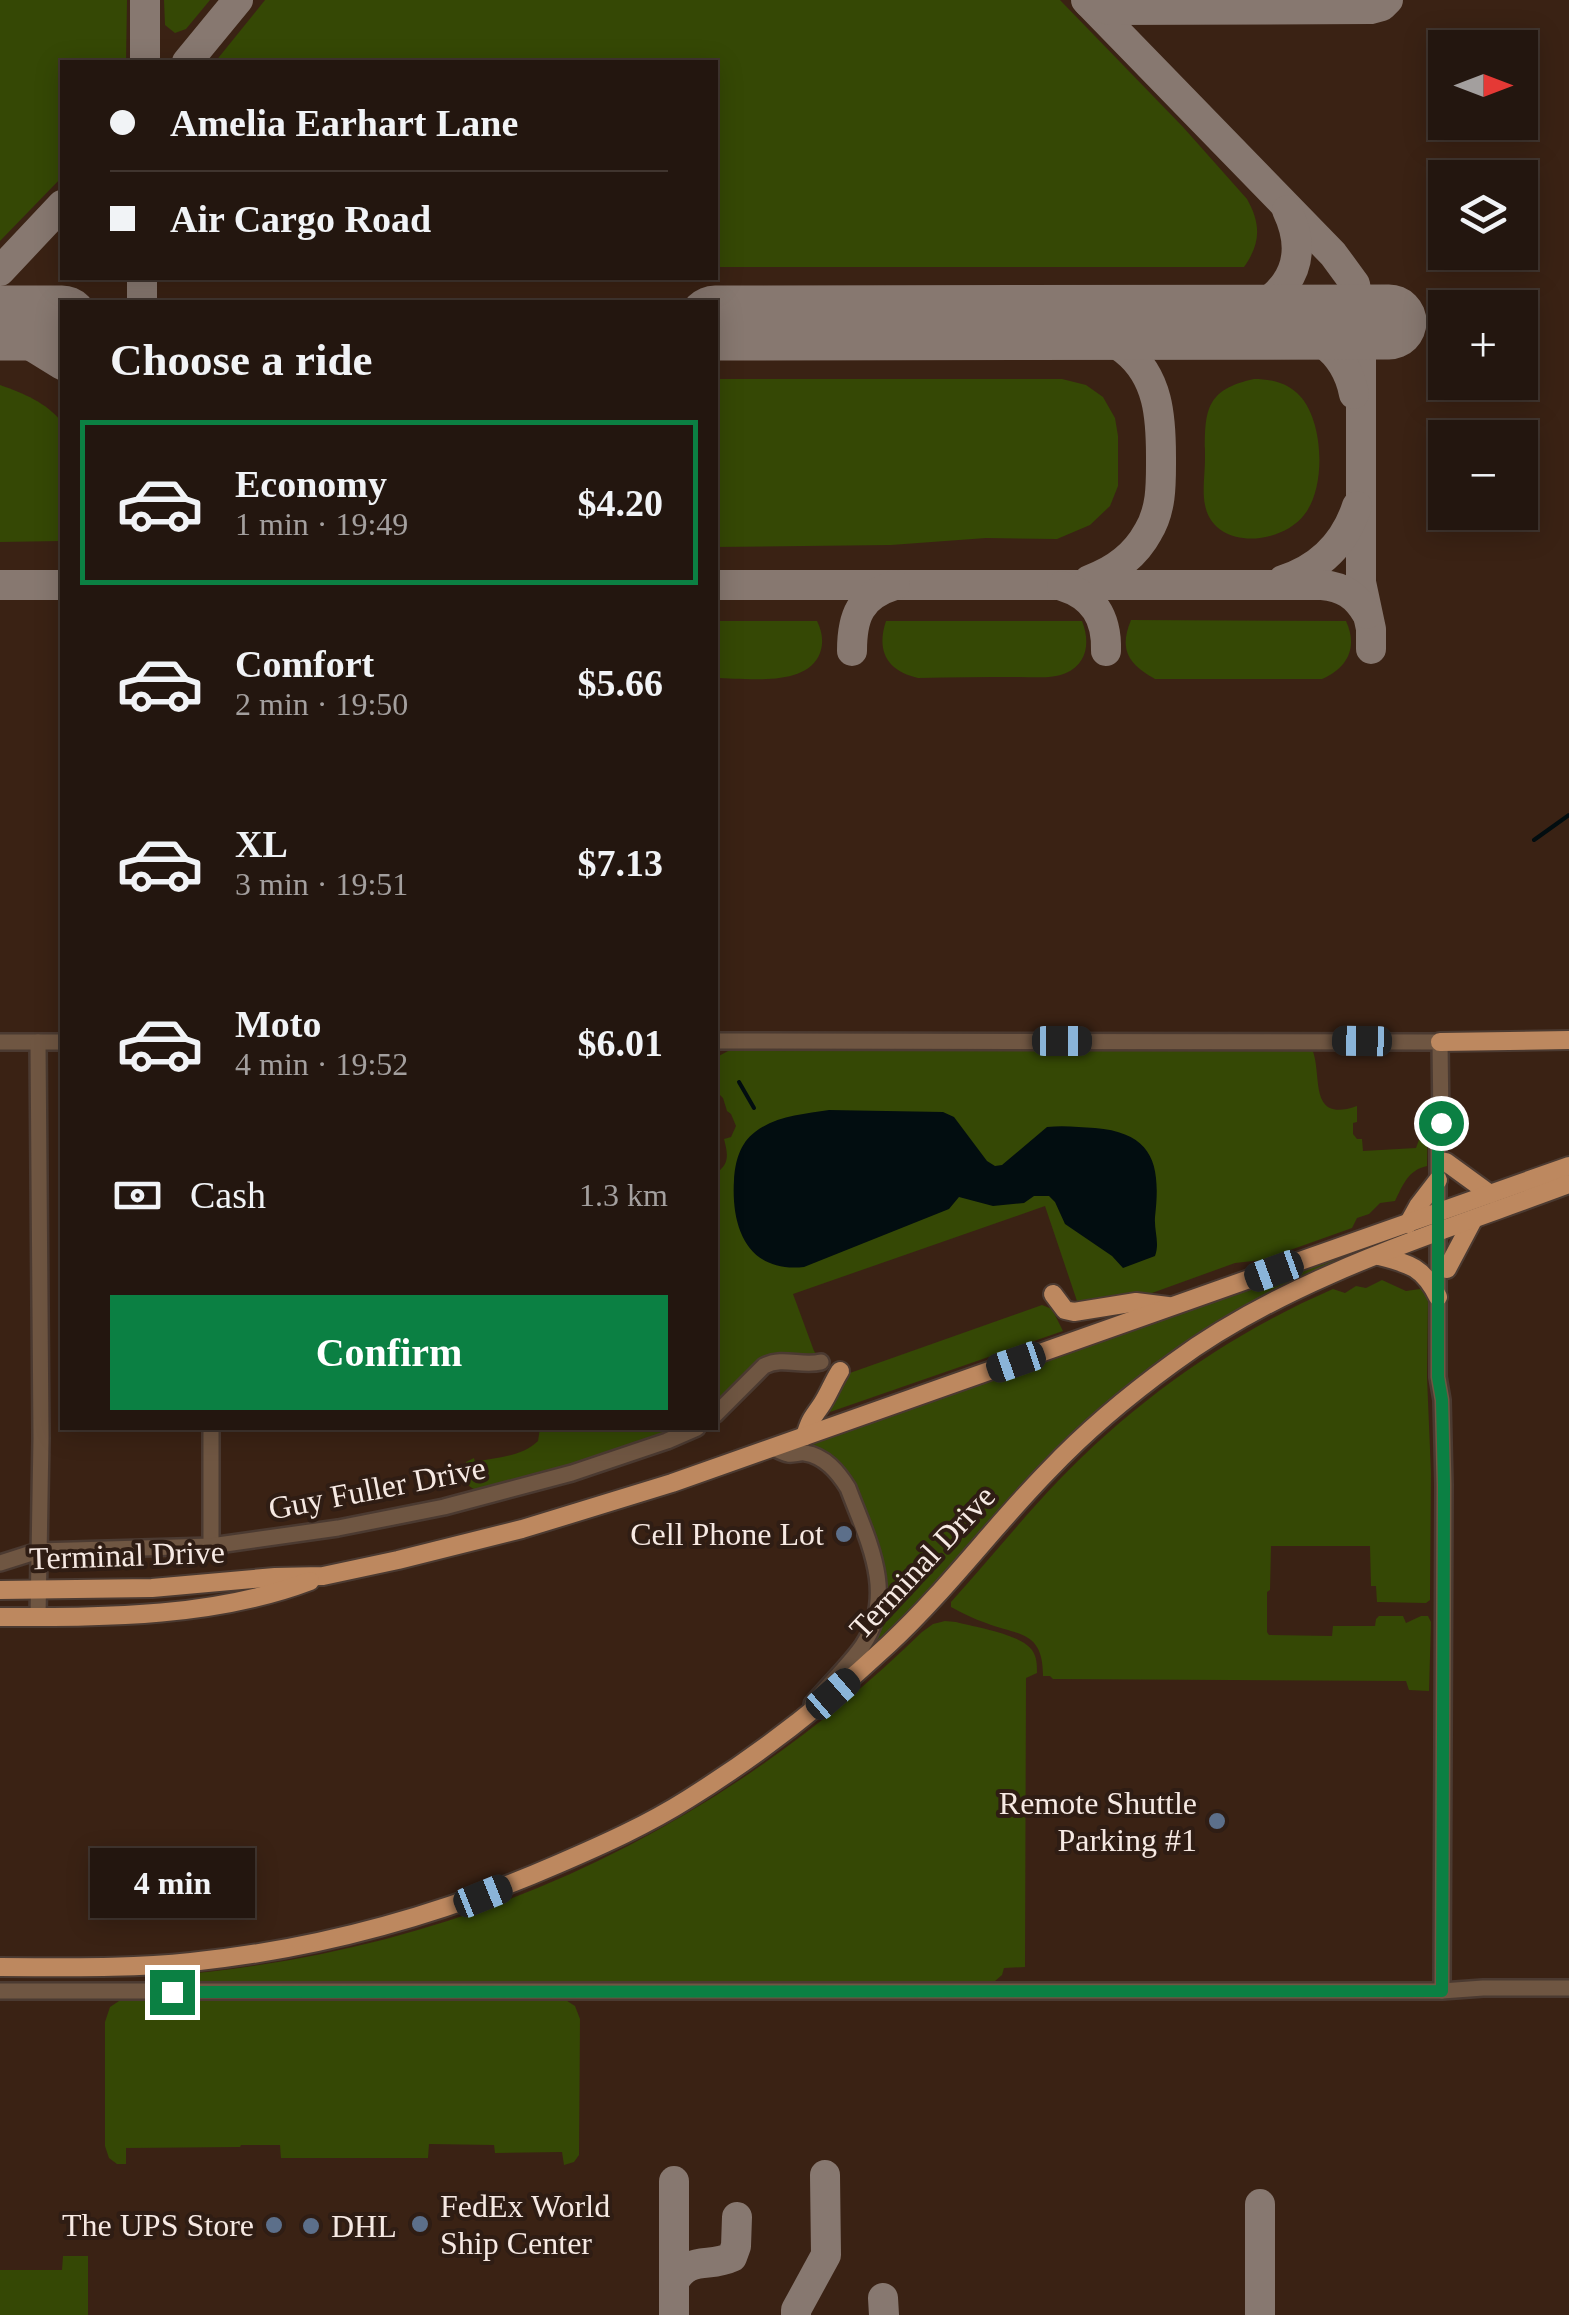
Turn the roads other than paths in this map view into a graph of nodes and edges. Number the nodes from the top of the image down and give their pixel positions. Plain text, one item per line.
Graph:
1 (1569, 1040) edge
2 (718, 1041) edge
3 (0, 1042) edge
4 (38, 1042) junction
5 (60, 1042) edge
6 (1440, 1042) junction
7 (1441, 1123) junction
8 (1446, 1162) junction
9 (1569, 1166) edge
10 (1438, 1180) junction
11 (1569, 1184) edge
12 (1490, 1194) junction
13 (1474, 1220) junction
14 (1442, 1222) junction
15 (1408, 1224) junction
16 (1378, 1256) junction
17 (1447, 1269) junction
18 (1053, 1294) dead end
19 (1438, 1298) junction
20 (1174, 1306) junction
21 (821, 1362) dead end
22 (840, 1371) dead end
23 (1442, 1400) junction
24 (718, 1412) edge
25 (211, 1430) edge
26 (692, 1430) edge
27 (806, 1436) junction
28 (773, 1448) junction
29 (211, 1546) junction
30 (38, 1551) junction
31 (0, 1564) edge
32 (323, 1576) junction
33 (0, 1590) edge
34 (38, 1590) junction
35 (0, 1616) edge
36 (38, 1617) junction
37 (789, 1730) junction
38 (0, 1968) edge
39 (1569, 1988) edge
40 (0, 1991) edge
41 (1442, 1991) junction

1 - 6 main road
2 - 6 street
3 - 4 street
4 - 5 street
4 - 30 street
6 - 7 street
7 - 8 street
7 - 10 street
8 - 12 main road
8 - 14 street
9 - 12 main road, Terminal Drive
10 - 14 street
10 - 15 main road
11 - 13 main road, Terminal Drive
12 - 14 main road, Terminal Drive
13 - 14 main road, Terminal Drive
13 - 17 main road
14 - 15 main road, Terminal Drive
14 - 16 main road, Terminal Drive
14 - 17 street
14 - 19 street
15 - 20 main road, Terminal Drive
16 - 19 main road
16 - 37 main road, Terminal Drive
17 - 23 street
18 - 20 main road
19 - 23 street
20 - 27 main road, Terminal Drive
21 - 24 street
22 - 27 main road
23 - 41 street
25 - 29 street
26 - 29 street, Guy Fuller Drive
27 - 28 main road, Terminal Drive
28 - 32 main road, Terminal Drive
28 - 37 street
29 - 30 street, Guy Fuller Drive
30 - 31 street, Guy Fuller Drive
30 - 34 street
32 - 34 main road, Terminal Drive
32 - 36 main road
33 - 34 main road, Terminal Drive
34 - 36 street
35 - 36 main road
37 - 38 main road, Terminal Drive
39 - 41 street
40 - 41 street

